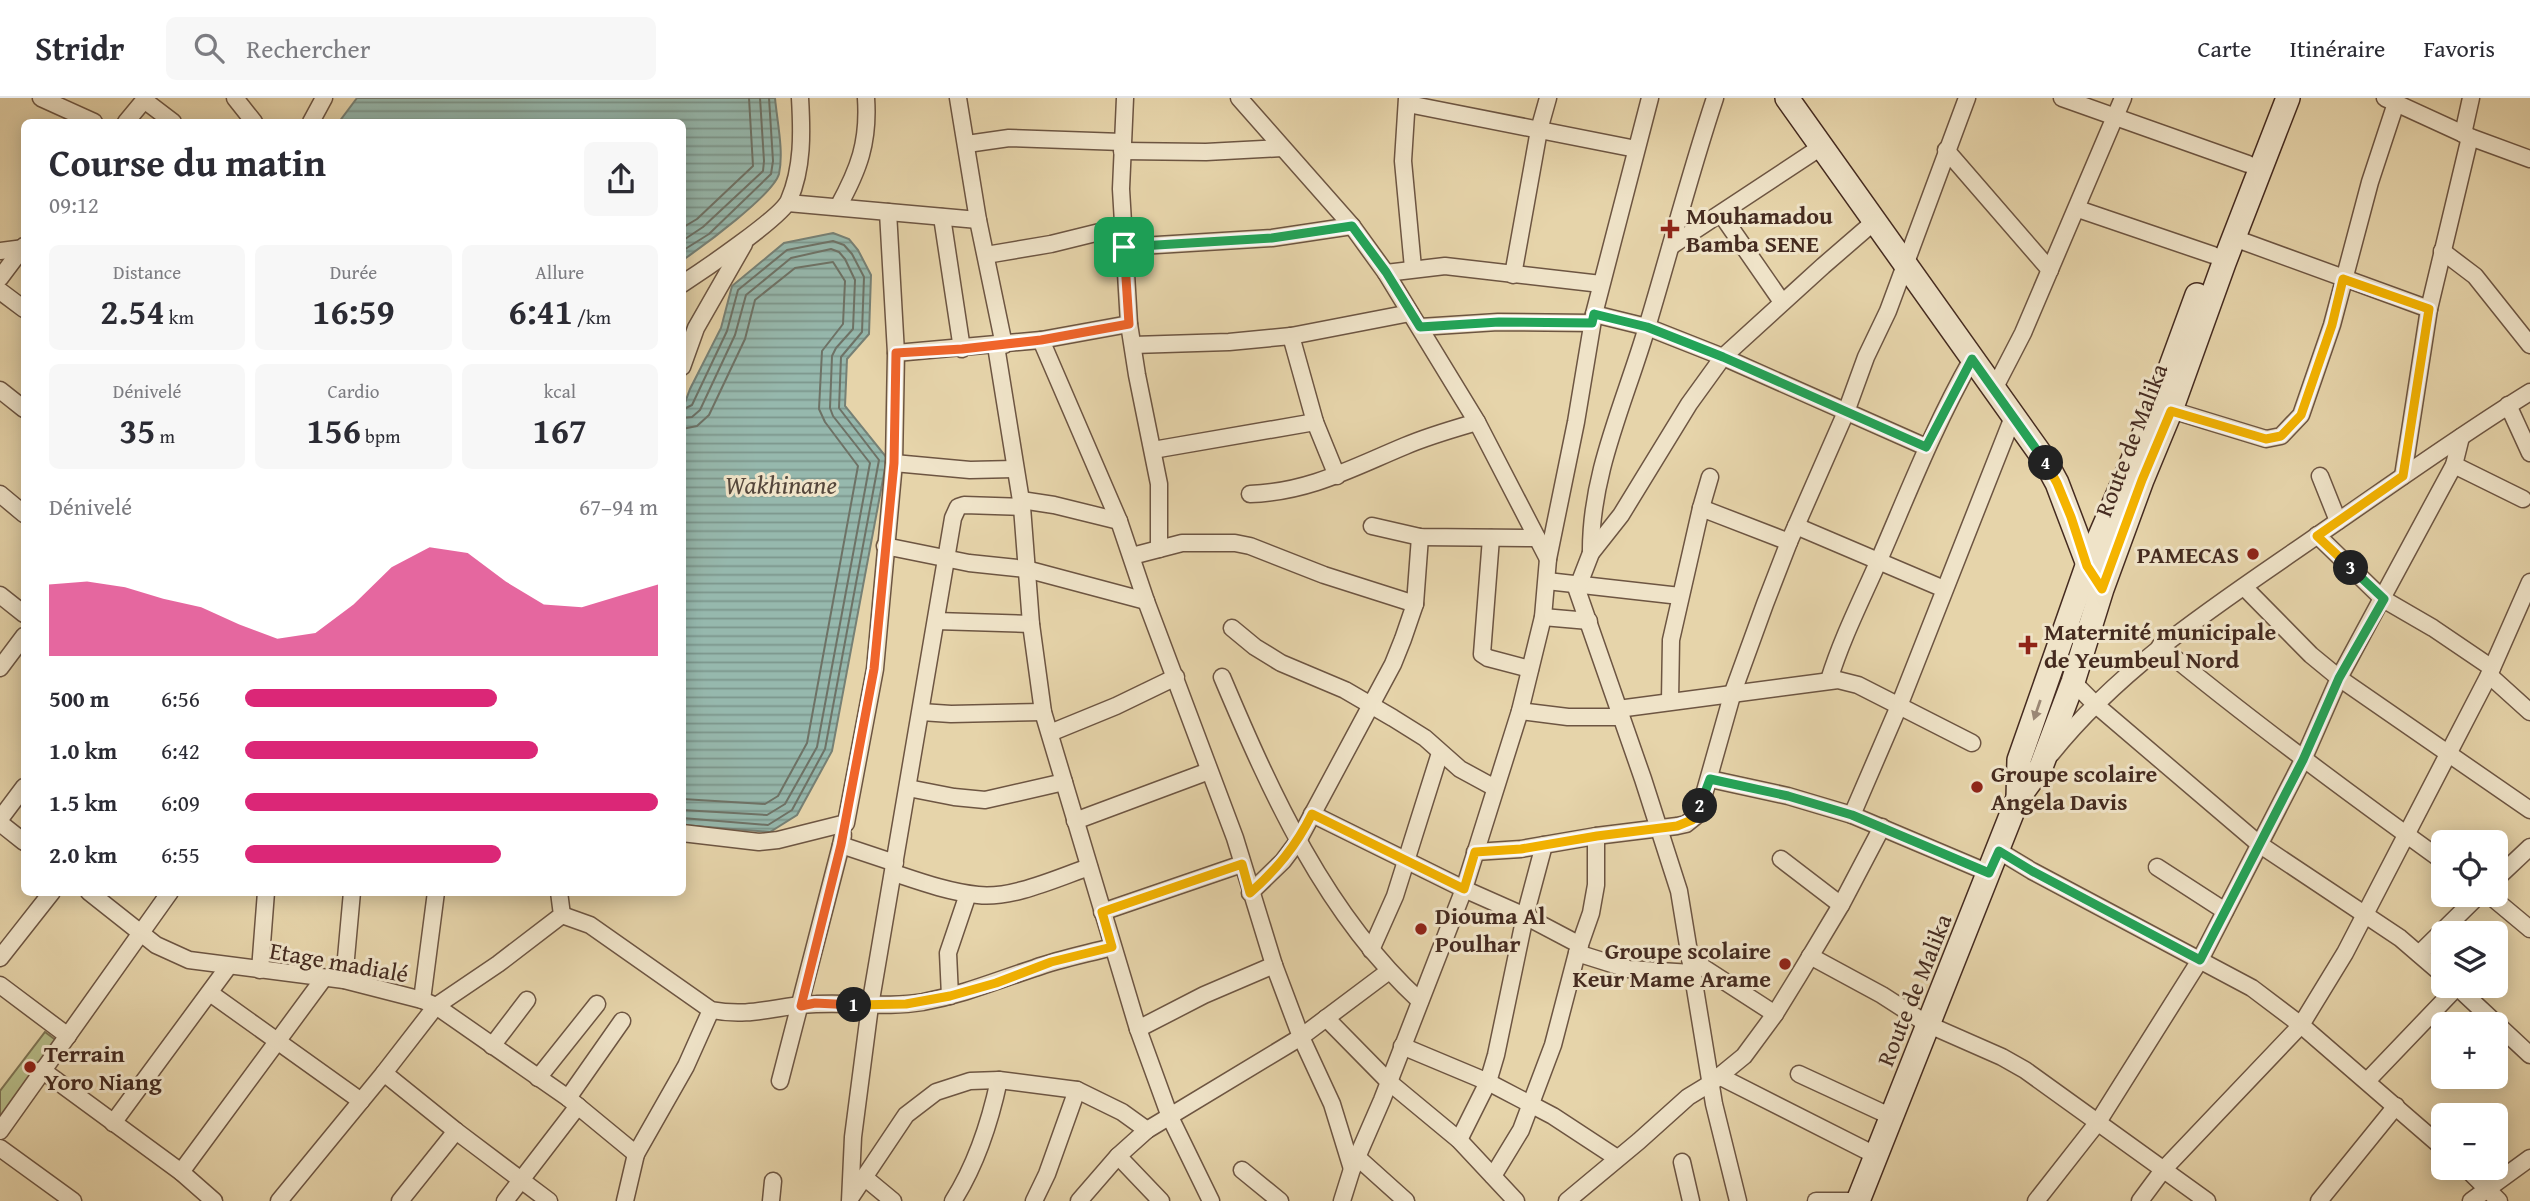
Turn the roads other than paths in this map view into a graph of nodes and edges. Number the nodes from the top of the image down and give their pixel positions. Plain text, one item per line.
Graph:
1 (41, 98) edge
2 (235, 98) edge
3 (324, 98) edge
4 (800, 98) edge
5 (866, 98) edge
6 (958, 98) edge
7 (1125, 98) edge
8 (1239, 98) edge
9 (1548, 98) edge
10 (1650, 98) edge
11 (1715, 98) edge
12 (1787, 98) edge
13 (1967, 98) edge
14 (2062, 98) edge
15 (2123, 98) edge
16 (2274, 98) edge
17 (2288, 98) edge
18 (2471, 98) edge
19 (145, 99) edge
20 (1408, 101) edge
21 (2391, 101) edge
22 (2115, 117) junction
23 (87, 119) edge
24 (128, 119) edge
25 (169, 119) edge
26 (252, 119) edge
27 (313, 119) edge
28 (1539, 130) junction
29 (2466, 136) junction
30 (967, 144) junction
31 (1122, 147) junction
32 (1821, 147) junction
33 (1282, 148) junction
34 (1636, 149) junction
35 (1946, 150) junction
36 (2530, 159) edge
37 (2248, 164) junction
38 (788, 203) junction
39 (838, 207) junction
40 (2078, 209) junction
41 (888, 212) junction
42 (1721, 214) junction
43 (942, 217) junction
44 (978, 220) junction
45 (1875, 221) junction
46 (1124, 226) junction
47 (1352, 226) junction
48 (747, 238) junction
49 (2234, 238) junction
50 (1671, 246) junction
51 (1124, 247) junction
52 (21, 248) edge
53 (0, 251) edge
54 (21, 251) edge
55 (2442, 251) junction
56 (985, 255) junction
57 (2213, 255) junction
58 (1905, 264) junction
59 (1413, 268) junction
60 (2050, 270) junction
61 (1386, 272) junction
62 (1513, 275) junction
63 (0, 278) edge
64 (2343, 279) junction
65 (686, 281) edge
66 (1601, 284) junction
67 (0, 291) edge
68 (1782, 302) junction
69 (21, 307) edge
70 (2429, 309) junction
71 (1593, 318) junction
72 (1415, 320) junction
73 (1129, 324) junction
74 (1647, 327) junction
75 (1291, 336) junction
76 (1041, 340) junction
77 (1000, 345) junction
78 (1133, 345) junction
79 (2530, 345) edge
80 (962, 349) junction
81 (896, 353) junction
82 (686, 356) edge
83 (1723, 357) junction
84 (1972, 359) junction
85 (0, 390) edge
86 (1993, 391) junction
87 (2530, 392) edge
88 (2508, 405) junction
89 (21, 407) edge
90 (2171, 411) junction
91 (1846, 412) junction
92 (2013, 417) junction
93 (1315, 422) junction
94 (1477, 422) junction
95 (2461, 437) junction
96 (1926, 447) junction
97 (1153, 450) junction
98 (2530, 453) edge
99 (894, 463) junction
100 (2454, 465) junction
101 (1014, 470) junction
102 (1336, 476) junction
103 (2320, 476) dead end
104 (2403, 476) junction
105 (1710, 477) dead end
106 (0, 494) edge
107 (1250, 494) dead end
108 (2523, 499) dead end
109 (1021, 503) junction
110 (1701, 508) junction
111 (21, 512) edge
112 (1119, 520) junction
113 (2338, 521) junction
114 (1372, 526) dead end
115 (1796, 526) junction
116 (2317, 536) junction
117 (1420, 537) junction
118 (1491, 538) junction
119 (1536, 538) junction
120 (1789, 542) junction
121 (885, 546) junction
122 (1159, 549) junction
123 (1591, 553) junction
124 (1132, 556) junction
125 (946, 559) junction
126 (1548, 559) junction
127 (1878, 562) junction
128 (2087, 566) junction
129 (1026, 569) junction
130 (1547, 581) junction
131 (2530, 582) edge
132 (1577, 584) junction
133 (2244, 587) junction
134 (1944, 589) junction
135 (2102, 589) junction
136 (0, 596) edge
137 (1680, 596) junction
138 (2384, 599) junction
139 (1146, 601) junction
140 (1415, 604) junction
141 (21, 612) edge
142 (1543, 617) junction
143 (936, 621) junction
144 (1589, 621) junction
145 (1031, 624) junction
146 (1232, 628) dead end
147 (21, 640) edge
148 (2160, 646) junction
149 (0, 668) edge
150 (1530, 668) junction
151 (2491, 671) junction
152 (1176, 677) junction
153 (1222, 677) dead end
154 (2339, 678) junction
155 (1829, 680) junction
156 (2073, 682) junction
157 (1733, 692) junction
158 (1670, 701) junction
159 (2096, 705) junction
160 (1370, 706) junction
161 (1899, 706) junction
162 (1520, 711) junction
163 (921, 712) junction
164 (1043, 712) junction
165 (2530, 712) edge
166 (1619, 713) junction
167 (1050, 733) junction
168 (1972, 743) dead end
169 (1440, 753) junction
170 (2447, 753) junction
171 (2303, 760) junction
172 (2041, 767) junction
173 (1209, 771) junction
174 (1710, 779) junction
175 (1064, 782) junction
176 (908, 788) junction
177 (1495, 788) junction
178 (21, 791) edge
179 (2018, 798) junction
180 (2530, 810) edge
181 (1312, 814) junction
182 (1852, 815) junction
183 (0, 821) edge
184 (1075, 821) junction
185 (846, 823) junction
186 (1882, 827) junction
187 (1659, 829) junction
188 (686, 833) edge
189 (2406, 835) junction
190 (1597, 836) junction
191 (21, 839) edge
192 (1298, 841) junction
193 (2259, 844) junction
194 (841, 845) junction
195 (1544, 845) junction
196 (2530, 847) edge
197 (1999, 851) junction
198 (1475, 852) junction
199 (2431, 853) edge
200 (1781, 859) dead end
201 (1406, 861) junction
202 (1242, 864) junction
203 (1089, 867) junction
204 (2157, 867) dead end
205 (895, 868) junction
206 (2508, 868) edge
207 (1989, 873) junction
208 (1464, 889) junction
209 (1250, 893) junction
210 (968, 894) junction
211 (49, 896) edge
212 (94, 896) edge
213 (167, 896) edge
214 (267, 896) edge
215 (352, 896) edge
216 (436, 896) edge
217 (560, 896) edge
218 (1841, 905) junction
219 (2467, 907) edge
220 (2504, 907) edge
221 (2225, 911) junction
222 (1102, 912) junction
223 (2364, 914) junction
224 (562, 915) junction
225 (1525, 916) junction
226 (2530, 929) edge
227 (141, 934) junction
228 (1112, 947) junction
229 (1579, 949) junction
230 (1371, 950) junction
231 (2419, 954) junction
232 (1810, 956) junction
233 (0, 958) edge
234 (2200, 960) junction
235 (2431, 964) edge
236 (1274, 965) junction
237 (1691, 966) junction
238 (228, 967) junction
239 (260, 970) junction
240 (1389, 971) junction
241 (324, 978) junction
242 (344, 980) junction
243 (0, 985) edge
244 (210, 993) junction
245 (950, 996) junction
246 (2445, 998) edge
247 (2469, 998) edge
248 (527, 1000) dead end
249 (1420, 1001) junction
250 (429, 1003) junction
251 (597, 1004) dead end
252 (801, 1006) junction
253 (870, 1006) junction
254 (711, 1010) junction
255 (1775, 1014) junction
256 (1326, 1018) junction
257 (622, 1021) dead end
258 (1927, 1024) junction
259 (2301, 1025) junction
260 (1138, 1029) junction
261 (68, 1037) junction
262 (1301, 1037) junction
263 (278, 1041) junction
264 (492, 1046) junction
265 (1402, 1046) junction
266 (2530, 1055) edge
267 (42, 1070) junction
268 (384, 1073) junction
269 (1799, 1074) dead end
270 (538, 1077) junction
271 (999, 1080) junction
272 (1715, 1080) junction
273 (780, 1081) dead end
274 (1389, 1082) junction
275 (1488, 1082) junction
276 (2367, 1082) junction
277 (1077, 1090) junction
278 (361, 1101) junction
279 (573, 1102) junction
280 (1531, 1105) junction
281 (2396, 1106) junction
282 (1170, 1117) junction
283 (1892, 1117) junction
284 (113, 1122) junction
285 (2098, 1122) junction
286 (1147, 1130) junction
287 (0, 1131) edge
288 (456, 1131) junction
289 (2431, 1137) edge
290 (1459, 1140) junction
291 (0, 1148) edge
292 (636, 1153) junction
293 (1118, 1156) junction
294 (1877, 1156) junction
295 (1618, 1158) junction
296 (2530, 1158) edge
297 (1682, 1162) dead end
298 (1354, 1163) junction
299 (1242, 1170) dead end
300 (2163, 1170) junction
301 (181, 1172) junction
302 (1493, 1176) junction
303 (864, 1177) junction
304 (521, 1180) junction
305 (2478, 1180) edge
306 (773, 1181) dead end
307 (2494, 1195) edge
308 (56, 1196) edge
309 (851, 1199) edge
310 (73, 1201) edge
311 (214, 1201) edge
312 (279, 1201) edge
313 (400, 1201) edge
314 (505, 1201) edge
315 (549, 1201) edge
316 (625, 1201) edge
317 (771, 1201) edge
318 (893, 1201) edge
319 (953, 1201) edge
320 (1034, 1201) edge
321 (1079, 1201) edge
322 (1161, 1201) edge
323 (1211, 1201) edge
324 (1280, 1201) edge
325 (1342, 1201) edge
326 (1406, 1201) edge
327 (1516, 1201) edge
328 (1567, 1201) edge
329 (1691, 1201) edge
330 (1738, 1201) edge
331 (1816, 1201) edge
332 (1850, 1201) edge
333 (1858, 1201) edge
334 (2036, 1201) edge
335 (2140, 1201) edge
336 (2207, 1201) edge
337 (2319, 1201) edge
338 (2471, 1201) edge

1 - 23 street
2 - 26 street
3 - 27 street
4 - 38 street
5 - 39 street
6 - 30 street
7 - 31 street
8 - 33 street
9 - 28 street
10 - 34 street
11 - 50 street
12 - 32 main road
13 - 35 street
14 - 22 street
15 - 22 street
16 - 37 main road, Route de Malika
17 - 49 main road, Route de Malika
18 - 29 street
19 - 24 street
19 - 25 street
20 - 28 street
20 - 59 street
21 - 29 street
21 - 64 street
22 - 37 street
22 - 40 street
28 - 34 street
28 - 62 street
29 - 36 street
29 - 55 street
30 - 31 street
30 - 44 street
31 - 33 street
31 - 46 street
32 - 42 street
32 - 45 main road
33 - 47 street
34 - 66 street
35 - 58 street
35 - 60 street
37 - 57 main road, Route de Malika
38 - 39 street
38 - 48 street
39 - 41 street
40 - 57 street
40 - 60 street
41 - 43 street
41 - 81 street
42 - 50 street
42 - 68 street
43 - 44 street
43 - 80 street
44 - 56 street
45 - 58 main road
45 - 68 street
46 - 51 street
46 - 56 street
47 - 51 street
47 - 61 street
48 - 65 street
48 - 82 street
49 - 64 street
49 - 90 main road, Route de Malika
50 - 74 street
51 - 73 street
52 - 53 street
54 - 63 street
55 - 70 street
55 - 79 street
56 - 77 street
57 - 128 main road, Route de Malika
58 - 84 main road
58 - 91 street
59 - 61 street
59 - 62 street
60 - 86 street
61 - 72 street
62 - 66 street
64 - 70 street
64 - 90 street
66 - 71 street
67 - 69 street
68 - 83 street
70 - 104 street
71 - 72 street
71 - 74 street
71 - 126 street
72 - 75 street
72 - 94 street
73 - 76 street
73 - 78 street
74 - 83 street
74 - 123 street
75 - 78 street
75 - 93 street
76 - 77 street
76 - 112 street
77 - 80 street
77 - 101 street
78 - 97 street
80 - 81 street
81 - 99 street
83 - 91 street
83 - 123 street
84 - 86 main road
84 - 96 street
85 - 89 street
86 - 92 main road
87 - 88 street
88 - 95 street
88 - 98 street
90 - 135 main road, Route de Malika
91 - 96 street
91 - 115 street
92 - 128 main road
92 - 134 street
93 - 97 street
93 - 102 street
94 - 102 street
94 - 119 street
95 - 100 street
95 - 104 street
96 - 127 street
97 - 122 street
99 - 101 street
99 - 121 street
100 - 108 street
100 - 138 street
101 - 109 street
102 - 107 street
103 - 113 street
104 - 113 street
105 - 110 street
106 - 111 street
109 - 112 street
109 - 125 street
109 - 129 street
110 - 120 street
110 - 137 street
112 - 124 street
113 - 116 street
114 - 117 street
115 - 120 street
115 - 127 street
116 - 133 street
116 - 138 street
117 - 118 street
117 - 140 street
118 - 119 street
118 - 150 street
119 - 126 street
120 - 157 street
121 - 125 street
121 - 185 street
122 - 124 street
122 - 140 street
123 - 132 street
124 - 139 street
125 - 129 street
125 - 143 street
126 - 130 street
127 - 134 street
127 - 155 street
128 - 135 main road
128 -> 179 main road, Route de Malika
129 - 139 street
129 - 145 street
130 - 132 street
130 - 142 street
131 - 151 street
132 - 137 street
132 - 144 street
133 - 148 street
133 - 154 street
134 - 161 street
135 - 156 main road, Route de Malika
136 - 141 street
137 - 158 street
138 - 151 street
138 - 154 street
139 - 152 street
140 - 160 street
142 - 144 street
142 - 150 street
143 - 145 street
143 - 163 street
144 - 166 street
145 - 164 street
146 - 160 street
147 - 149 street
148 - 159 street
148 - 171 street
150 - 162 street
151 - 165 street
151 - 170 street
152 - 167 street
152 - 173 street
153 - 192 street
154 - 170 street
154 - 171 street
155 - 157 street
155 - 161 street
156 - 159 street
156 - 172 main road, Route de Malika
157 - 158 street
157 - 174 street
158 - 166 street
159 - 172 street
159 - 193 street
160 - 169 street
160 - 181 street
161 - 168 street
161 - 182 street
162 - 166 street
162 - 177 street
163 - 164 street
163 - 176 street
164 - 167 street
166 - 187 street
167 - 175 street
169 - 177 street
169 - 201 street
170 - 180 street
170 - 189 street
171 - 189 street
171 - 193 street
172 - 179 main road, Route de Malika
173 - 184 street
173 - 202 street
174 - 182 street
174 - 187 street
175 - 176 street
175 - 184 street
176 - 205 street
177 - 198 street
178 - 183 street
179 - 197 main road, Route de Malika
181 - 192 street
181 - 201 street
182 - 186 street
183 - 191 street
184 - 203 street
185 - 188 street
185 - 194 street
186 - 207 street
186 - 218 street
187 - 190 street
187 - 237 street
189 - 199 street
189 - 223 street
190 - 195 street
190 - 229 street
192 - 209 street
192 - 230 street
193 - 221 street
193 - 223 street
194 - 205 street
194 - 252 street
195 - 198 street
195 - 225 street
196 - 206 street
197 - 207 main road, Route de Malika
197 - 234 street
198 - 208 street
200 - 218 street
201 - 208 street
201 - 230 street
202 - 209 street
202 - 222 street
203 - 210 street
203 - 222 street
204 - 221 street
205 - 210 street
205 - 253 street
207 - 258 main road, Route de Malika
208 - 225 street
208 - 249 street
209 - 236 street
210 - 245 street
211 - 233 street
212 - 227 street, Etage madialé
213 - 227 street
214 - 239 street
215 - 242 street
216 - 250 street
217 - 224 street
218 - 232 street
219 - 231 street
220 - 226 street
221 - 234 street
222 - 228 street
223 - 231 street
223 - 259 street
224 - 250 street
224 - 254 street
225 - 229 street
225 - 275 street
227 - 238 street, Etage madialé
227 - 261 street
228 - 245 street
228 - 260 street
229 - 237 street
229 - 280 street
230 - 240 street
231 - 235 street
232 - 255 street
232 - 258 street
234 - 259 street
234 - 285 street
236 - 260 street
236 - 262 street
237 - 255 street
237 - 272 street
238 - 239 street, Etage madialé
238 - 244 street
239 - 241 street, Etage madialé
240 - 249 street
240 - 256 street
241 - 242 street, Etage madialé
241 - 263 street
242 - 250 street, Etage madialé
243 - 261 street
244 - 263 street
244 - 284 street
245 - 253 street
246 - 276 street
247 - 266 street
248 - 264 street
249 - 265 street
250 - 264 street
250 - 268 street, Etage madialé
251 - 270 street
252 - 253 street
252 - 254 street
252 - 273 street
253 - 309 street
254 - 292 street
255 - 272 street
256 - 262 street
256 - 274 street
257 - 279 street
258 - 283 main road, Route de Malika
258 - 285 street
259 - 276 street
259 - 300 street
260 - 282 street
261 - 267 street
262 - 282 street
262 - 298 street
263 - 278 street
263 - 301 street
264 - 270 street
265 - 274 street
265 - 275 street
267 - 284 street
267 - 287 street
268 - 278 street, Etage madialé
268 - 288 street
269 - 283 street
270 - 279 street
271 - 277 street
271 - 303 street
271 - 319 street
272 - 294 street
272 - 295 street
272 - 330 street
274 - 290 street
274 - 298 street
275 - 280 street
275 - 290 street
276 - 281 street
277 - 286 street
277 - 320 street
278 - 312 street, Etage madialé
279 - 292 street
279 - 304 street
280 - 295 street
280 - 302 street
281 - 289 street
281 - 337 street
282 - 286 street
282 - 323 street
283 - 294 main road, Route de Malika
284 - 301 street
285 - 300 street
285 - 334 street
286 - 293 street
288 - 304 street
288 - 313 street
290 - 302 street
291 - 308 street
292 - 316 street
293 - 321 street
293 - 322 street
294 - 333 main road, Route de Malika
295 - 328 street
296 - 307 street
297 - 329 street
298 - 325 street
298 - 326 street
299 - 324 street
300 - 335 street
300 - 336 street
301 - 311 street
302 - 327 street
303 - 309 street
303 - 318 street
304 - 314 street
304 - 315 street
305 - 307 street
306 - 317 street
307 - 338 street
308 - 310 street
331 - 332 street

